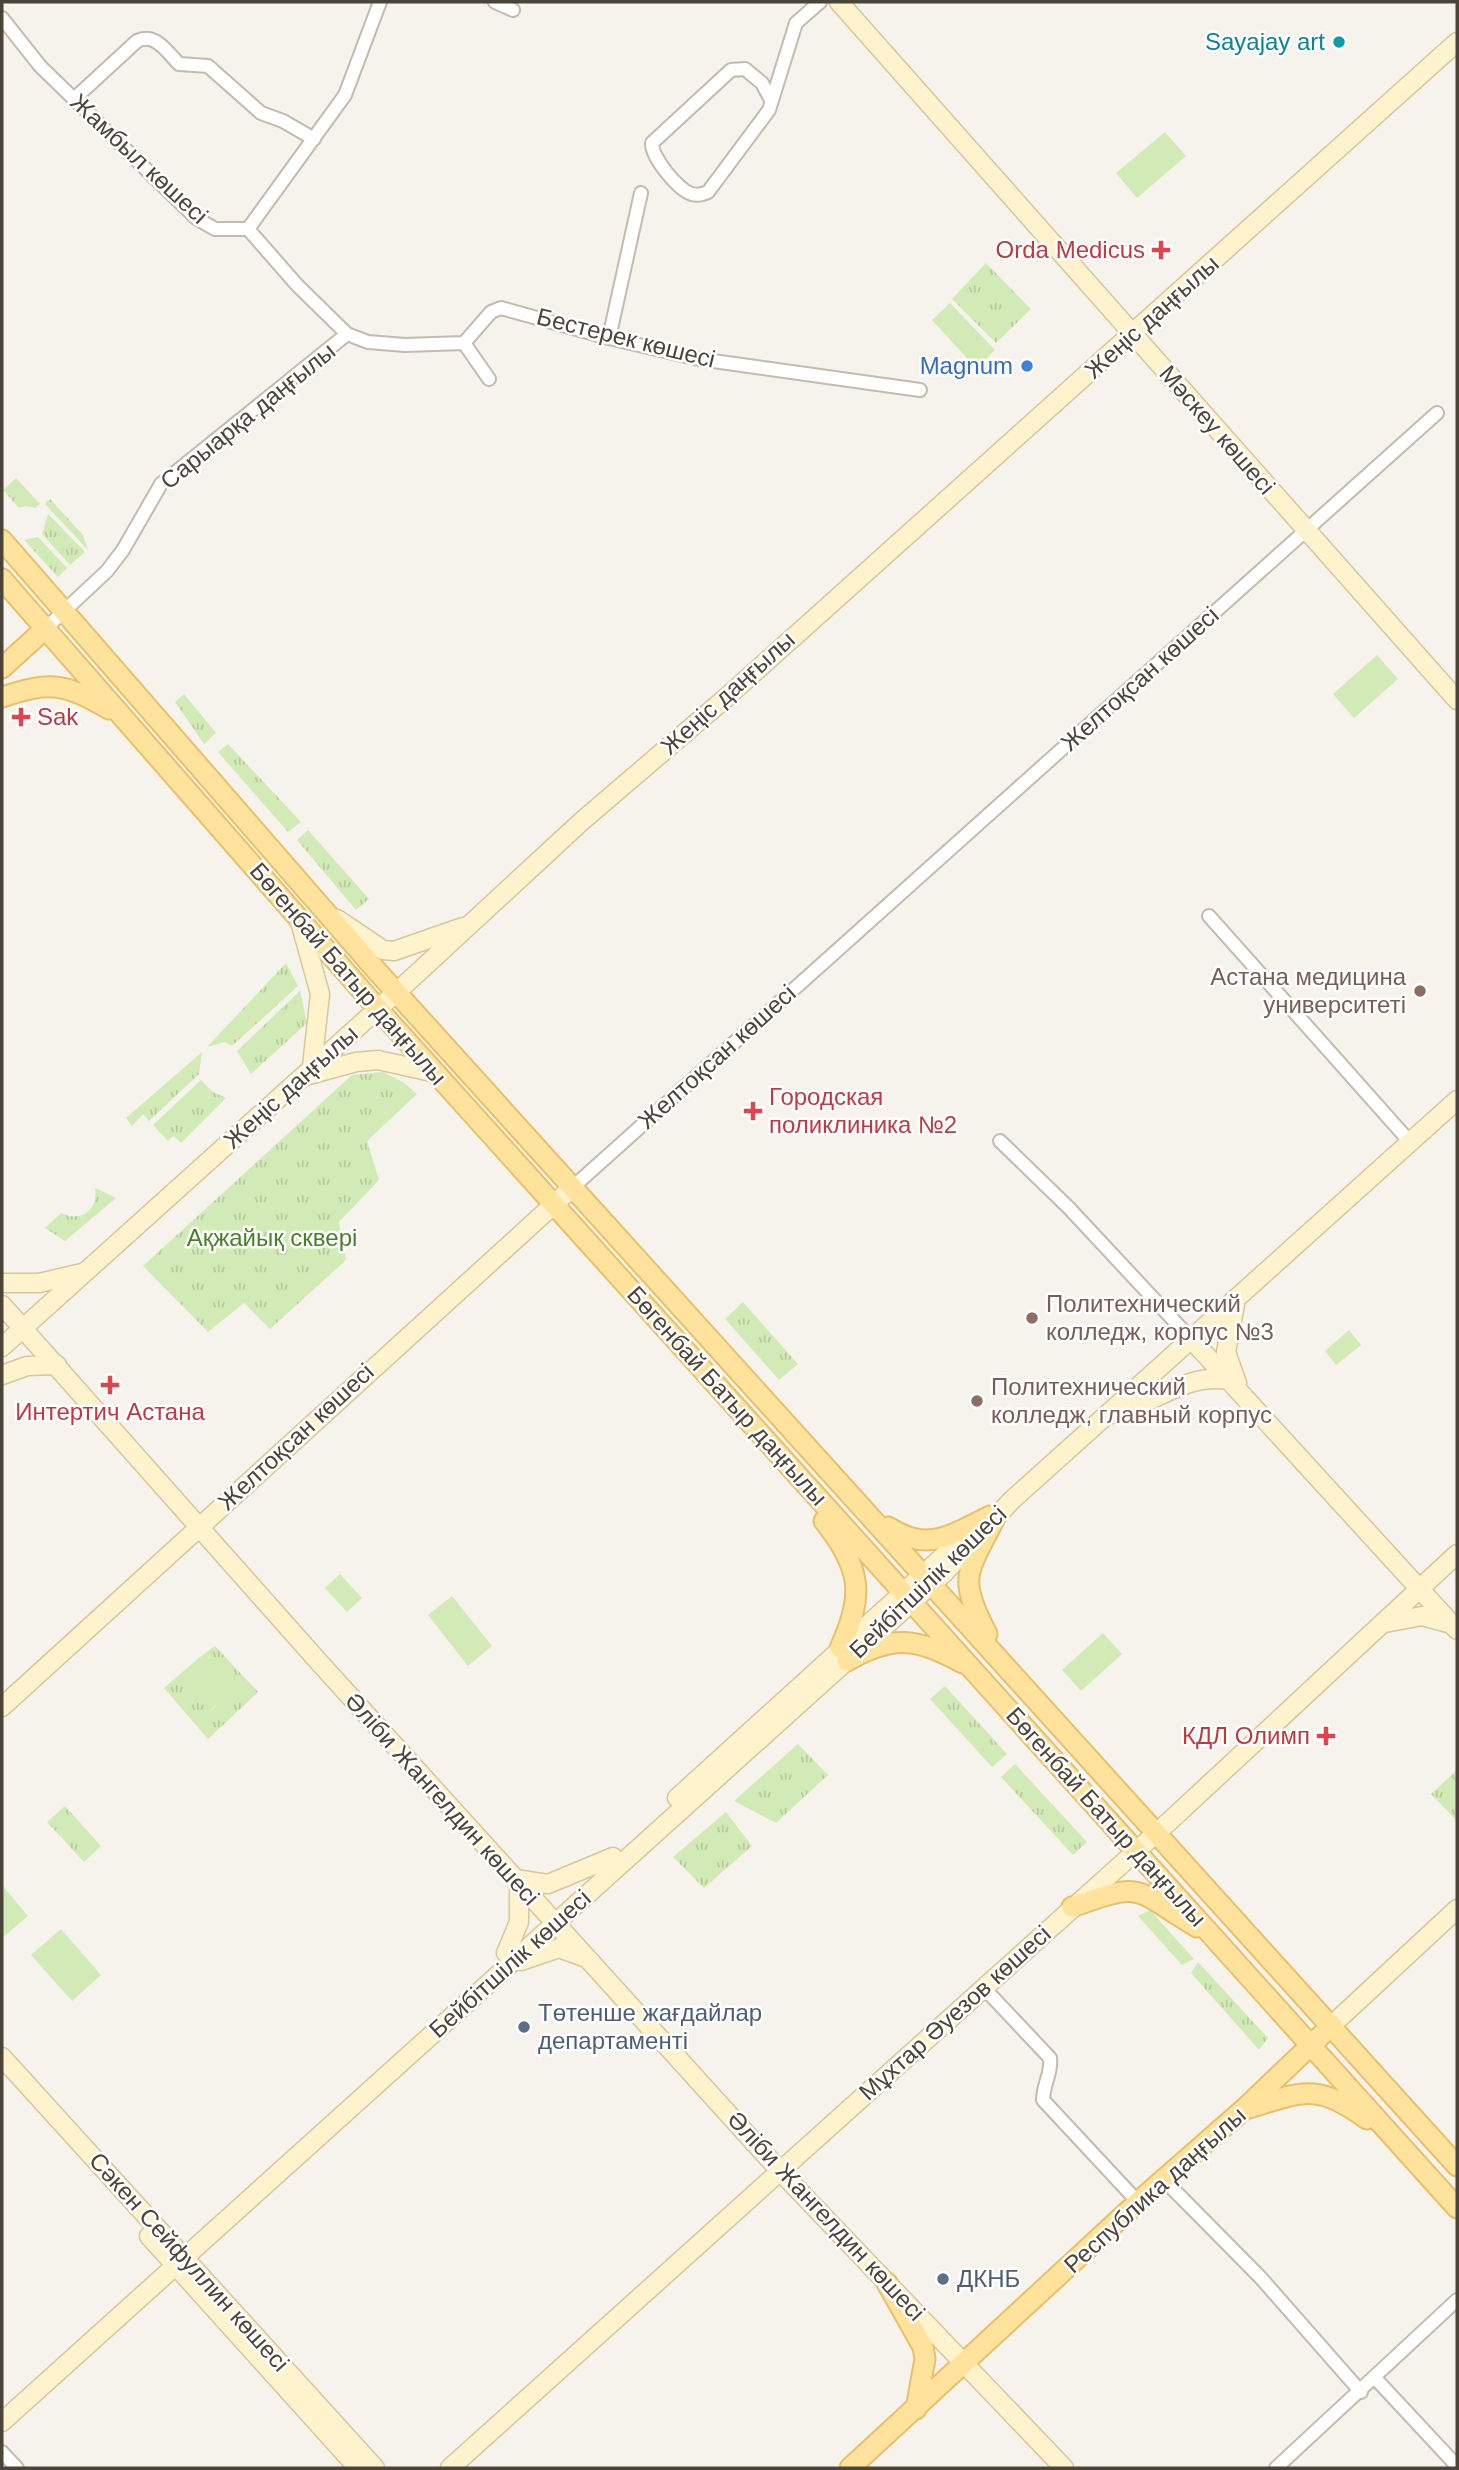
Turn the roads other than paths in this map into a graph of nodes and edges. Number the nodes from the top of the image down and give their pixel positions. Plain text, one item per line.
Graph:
1 (380, 2) edge
2 (495, 2) edge
3 (820, 2) edge
4 (839, 2) edge
5 (513, 10) dead end
6 (2, 18) edge
7 (1457, 43) edge
8 (74, 99) junction
9 (771, 100) junction
10 (314, 139) junction
11 (641, 193) dead end
12 (248, 229) junction
13 (347, 334) junction
14 (1134, 334) junction
15 (609, 338) junction
16 (464, 344) junction
17 (489, 379) dead end
18 (920, 390) dead end
19 (1437, 413) dead end
20 (1305, 531) junction
21 (2, 540) edge
22 (2, 579) edge
23 (65, 610) junction
24 (46, 628) junction
25 (2, 668) edge
26 (2, 697) edge
27 (1457, 700) edge
28 (124, 718) junction
29 (326, 912) junction
30 (1209, 916) dead end
31 (299, 919) junction
32 (470, 925) junction
33 (397, 992) junction
34 (378, 1009) junction
35 (307, 1072) junction
36 (436, 1073) junction
37 (1457, 1100) edge
38 (1000, 1141) dead end
39 (1410, 1142) junction
40 (573, 1187) junction
41 (554, 1204) junction
42 (86, 1272) junction
43 (2, 1283) edge
44 (1236, 1299) junction
45 (2, 1305) edge
46 (22, 1328) junction
47 (1192, 1340) junction
48 (2, 1347) edge
49 (57, 1366) junction
50 (2, 1375) edge
51 (1228, 1380) junction
52 (1245, 1399) junction
53 (1107, 1415) junction
54 (805, 1482) junction
55 (873, 1518) junction
56 (992, 1518) junction
57 (199, 1528) junction
58 (1457, 1554) edge
59 (928, 1578) junction
60 (1420, 1589) junction
61 (908, 1596) junction
62 (1381, 1624) junction
63 (1455, 1627) edge
64 (844, 1655) junction
65 (998, 1657) junction
66 (974, 1669) junction
67 (2, 1707) edge
68 (1156, 1833) junction
69 (1136, 1850) junction
70 (613, 1857) junction
71 (517, 1881) junction
72 (1072, 1908) junction
73 (1457, 1909) edge
74 (552, 1920) junction
75 (1215, 1938) junction
76 (506, 1953) junction
77 (586, 1958) junction
78 (495, 1978) junction
79 (983, 1987) junction
80 (1332, 2025) junction
81 (1308, 2041) junction
82 (2, 2057) edge
83 (2, 2072) edge
84 (1244, 2109) junction
85 (1395, 2139) junction
86 (1457, 2166) edge
87 (780, 2171) junction
88 (1163, 2179) junction
89 (1134, 2198) junction
90 (1457, 2208) edge
91 (176, 2258) junction
92 (887, 2283) junction
93 (1457, 2300) edge
94 (965, 2363) junction
95 (1375, 2378) junction
96 (1361, 2392) junction
97 (2, 2407) edge
98 (916, 2409) junction
99 (2, 2422) edge
100 (2, 2452) edge
101 (1457, 2466) edge
102 (17, 2468) edge
103 (358, 2468) edge
104 (375, 2468) edge
105 (450, 2468) edge
106 (850, 2468) edge
107 (1064, 2468) edge
108 (1276, 2468) edge

1 - 10 street
2 - 5 street
3 - 9 street
4 - 14 main road, Мәскеу көшесі
6 - 8 street, Жамбыл көшесі
7 - 14 main road, Жеңіс даңғылы
8 - 10 street
8 - 12 street, Жамбыл көшесі
9 - 9 street
10 - 12 street
11 - 15 street
12 - 13 street
13 - 16 street
13 - 23 street, Сарыарқа даңғылы
14 - 20 main road, Мәскеу көшесі
14 - 32 main road, Жеңіс даңғылы
15 - 16 street, Бестерек көшесі
15 - 18 street, Бестерек көшесі
16 - 17 street
19 - 20 street, Желтоқсан көшесі
20 - 27 main road, Мәскеу көшесі
20 - 40 street, Желтоқсан көшесі
21 - 23 main road, Бөгенбай Батыр даңғылы
22 - 24 main road, Бөгенбай Батыр даңғылы
23 - 24 street, Сарыарқа даңғылы
23 - 29 main road, Бөгенбай Батыр даңғылы
24 - 25 main road
24 - 28 main road, Бөгенбай Батыр даңғылы
26 - 28 main road
28 - 31 main road, Бөгенбай Батыр даңғылы
29 - 32 main road
29 - 33 main road, Бөгенбай Батыр даңғылы
30 - 39 street
31 - 34 main road, Бөгенбай Батыр даңғылы
31 - 35 main road
32 - 33 main road, Жеңіс даңғылы
33 - 34 main road, Жеңіс даңғылы
33 - 40 main road, Бөгенбай Батыр даңғылы
34 - 35 main road, Жеңіс даңғылы
34 - 36 main road, Бөгенбай Батыр даңғылы
35 - 36 main road
35 - 42 main road, Жеңіс даңғылы
36 - 41 main road, Бөгенбай Батыр даңғылы
37 - 39 main road, Бейбітшілік көшесі
38 - 47 street
39 - 44 main road, Бейбітшілік көшесі
40 - 41 main road, Желтоқсан көшесі
40 - 55 main road, Бөгенбай Батыр даңғылы
41 - 54 main road, Бөгенбай Батыр даңғылы
41 - 57 main road, Желтоқсан көшесі
42 - 43 main road
42 - 46 main road, Жеңіс даңғылы
44 - 47 main road, Бейбітшілік көшесі
44 - 52 main road
45 - 46 main road, Әліби Жангелдин көшесі
46 - 48 main road, Жеңіс даңғылы
46 - 49 main road, Әліби Жангелдин көшесі
47 - 51 main road
47 - 53 main road, Бейбітшілік көшесі
49 - 50 main road
49 - 57 main road, Әліби Жангелдин көшесі
51 - 52 main road
51 - 53 main road
52 - 60 main road
53 - 56 main road, Бейбітшілік көшесі
54 - 61 main road, Бөгенбай Батыр даңғылы
54 - 64 main road
55 - 56 main road
55 - 59 main road, Бөгенбай Батыр даңғылы
56 - 59 main road, Бейбітшілік көшесі
56 - 65 main road
57 - 67 main road, Желтоқсан көшесі
57 - 71 main road, Әліби Жангелдин көшесі
58 - 60 main road, Мұхтар Әуезов көшесі
59 - 61 main road, Бейбітшілік көшесі
59 - 65 main road, Бөгенбай Батыр даңғылы
60 - 62 main road, Мұхтар Әуезов көшесі
60 - 63 main road
61 - 64 main road, Бейбітшілік көшесі
61 - 66 main road, Бөгенбай Батыр даңғылы
62 - 63 main road
62 - 68 main road, Мұхтар Әуезов көшесі
64 - 66 main road
64 - 70 main road, Бейбітшілік көшесі
64 - 74 main road, Бейбітшілік көшесі
65 - 68 main road, Бөгенбай Батыр даңғылы
66 - 69 main road, Бөгенбай Батыр даңғылы
68 - 69 main road, Мұхтар Әуезов көшесі
68 - 80 main road, Бөгенбай Батыр даңғылы
69 - 72 main road, Мұхтар Әуезов көшесі
69 - 75 main road, Бөгенбай Батыр даңғылы
70 - 71 main road
70 - 74 main road, Бейбітшілік көшесі
71 - 74 main road, Әліби Жангелдин көшесі
71 - 76 main road
72 - 75 main road
72 - 79 main road, Мұхтар Әуезов көшесі
73 - 80 main road, Республика даңғылы
74 - 76 main road, Бейбітшілік көшесі
74 - 77 main road, Әліби Жангелдин көшесі
74 - 78 main road, Бейбітшілік көшесі
75 - 81 main road, Бөгенбай Батыр даңғылы
76 - 91 main road, Бейбітшілік көшесі
77 - 78 main road
77 - 87 main road, Әліби Жангелдин көшесі
78 - 91 main road, Бейбітшілік көшесі
79 - 87 main road, Мұхтар Әуезов көшесі
79 - 89 street
80 - 81 main road, Республика даңғылы
80 - 86 main road, Бөгенбай Батыр даңғылы
81 - 84 main road, Республика даңғылы
81 - 85 main road, Бөгенбай Батыр даңғылы
82 - 91 main road, Сәкен Сейфуллин көшесі
83 - 91 main road, Сәкен Сейфуллин көшесі
84 - 85 main road
84 - 88 main road, Республика даңғылы
85 - 90 main road, Бөгенбай Батыр даңғылы
87 - 92 main road, Әліби Жангелдин көшесі
87 - 105 main road, Мұхтар Әуезов көшесі
88 - 89 main road, Республика даңғылы
88 - 96 street
89 - 94 main road, Республика даңғылы
91 - 97 main road, Бейбітшілік көшесі
91 - 99 main road, Бейбітшілік көшесі
91 - 103 main road, Сәкен Сейфуллин көшесі
91 - 104 main road, Сәкен Сейфуллин көшесі
92 - 94 main road, Әліби Жангелдин көшесі
92 - 98 main road
93 - 95 street
94 - 98 main road, Республика даңғылы
94 - 107 main road, Әліби Жангелдин көшесі
95 - 96 street
95 - 101 street
96 - 108 street
98 - 106 main road, Республика даңғылы
100 - 102 street

